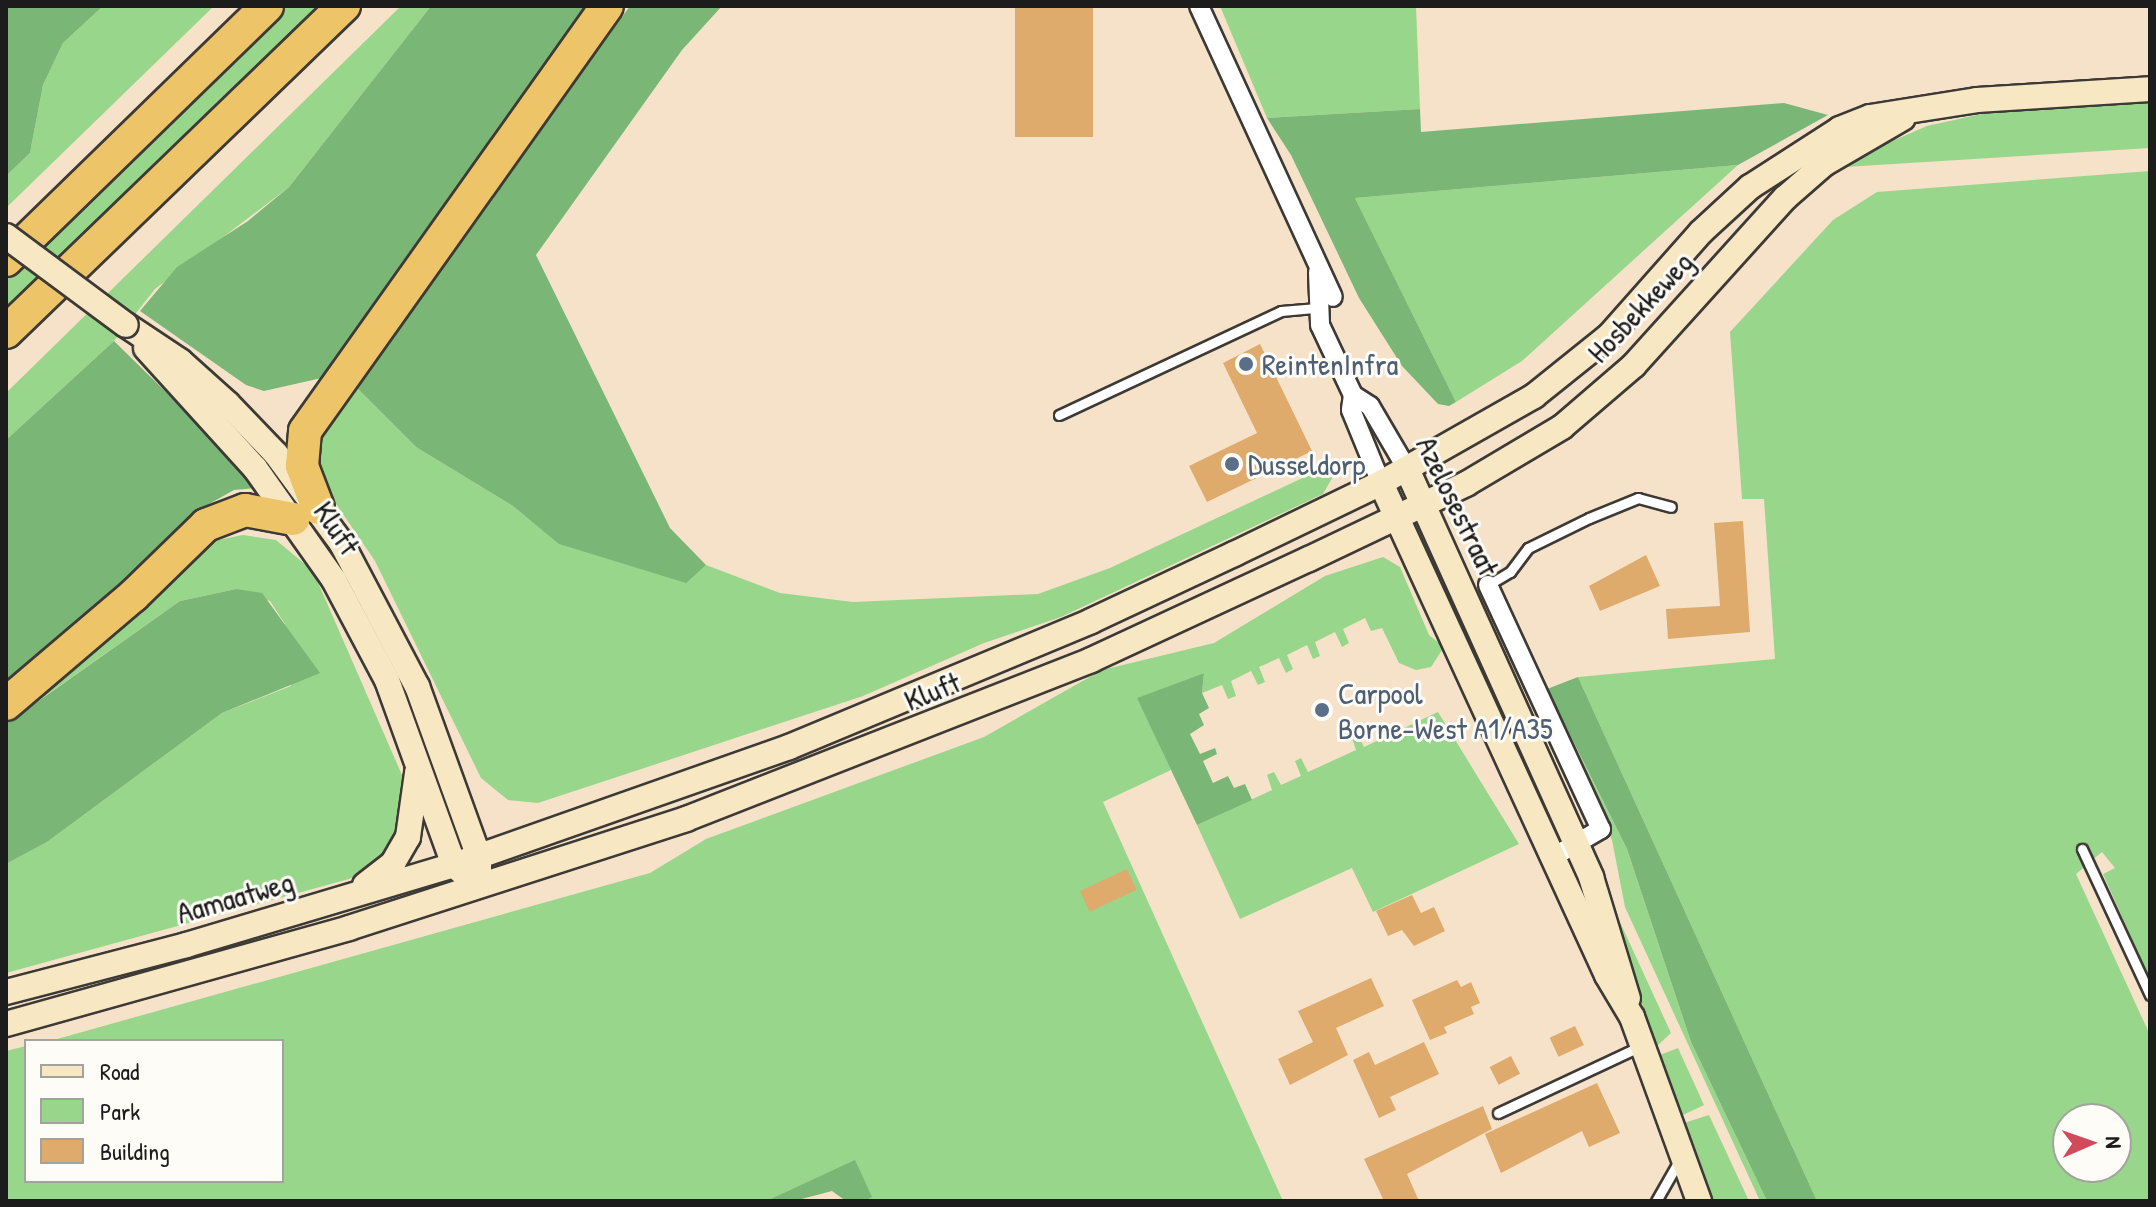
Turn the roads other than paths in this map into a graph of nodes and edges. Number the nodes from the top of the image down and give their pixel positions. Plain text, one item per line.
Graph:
1 (267, 6) edge
2 (344, 6) edge
3 (607, 6) edge
4 (1199, 6) edge
5 (2150, 89) edge
6 (1912, 114) junction
7 (6, 236) edge
8 (6, 260) edge
9 (1325, 302) junction
10 (6, 332) edge
11 (1353, 395) junction
12 (1059, 415) dead end
13 (1407, 469) junction
14 (1381, 483) junction
15 (1423, 504) junction
16 (1671, 507) dead end
17 (306, 514) junction
18 (1395, 517) junction
19 (1488, 585) joint
20 (1492, 654) junction
21 (1464, 667) junction
22 (6, 704) edge
23 (418, 758) junction
24 (1576, 843) junction
25 (2082, 849) dead end
26 (479, 857) junction
27 (1553, 857) junction
28 (454, 865) junction
29 (479, 888) junction
30 (351, 896) junction
31 (6, 992) edge
32 (2150, 995) edge
33 (1632, 1017) junction
34 (6, 1024) edge
35 (1643, 1045) junction
36 (1498, 1113) dead end
37 (1682, 1156) junction
38 (1656, 1201) edge
39 (1699, 1201) edge

1 - 8 highway
2 - 10 highway
3 - 17 highway
4 - 9 street, Azelosestraat
5 - 6 main road, Hosbekkeweg
6 - 13 main road, Hosbekkeweg
6 - 15 main road, Hosbekkeweg
7 - 17 main road, Kluft, bridge
9 - 11 street, Azelosestraat
9 - 12 lane
11 - 13 street, Azelosestraat
11 - 14 street, Azelosestraat
13 - 14 main road, Hosbekkeweg
13 - 15 main road, Azelosestraat
14 - 18 main road, Azelosestraat
14 - 26 main road, Kluft
15 - 18 main road, Hosbekkeweg
15 - 20 main road, Azelosestraat
16 - 19 lane
17 - 22 highway
17 - 23 main road, Kluft
17 - 26 main road, Kluft
18 - 21 main road, Azelosestraat
18 - 29 main road, Kluft
19 - 24 street, Azelosestraat
20 - 21 main road
20 - 24 main road, Azelosestraat
21 - 27 main road, Azelosestraat
23 - 28 main road, Kluft
23 - 30 main road
24 - 27 street, Azelosestraat
24 - 33 main road, Azelosestraat
25 - 32 lane
26 - 28 main road, Aamaatweg
26 - 29 main road, Kluft
27 - 33 main road, Azelosestraat
28 - 29 main road, Kluft
28 - 30 main road, Aamaatweg
29 - 34 main road, Aamaatweg
30 - 31 main road, Aamaatweg
33 - 35 main road, Azelosestraat
35 - 36 lane
35 - 37 main road, Azelosestraat
37 - 38 lane
37 - 39 main road, Azelosestraat

